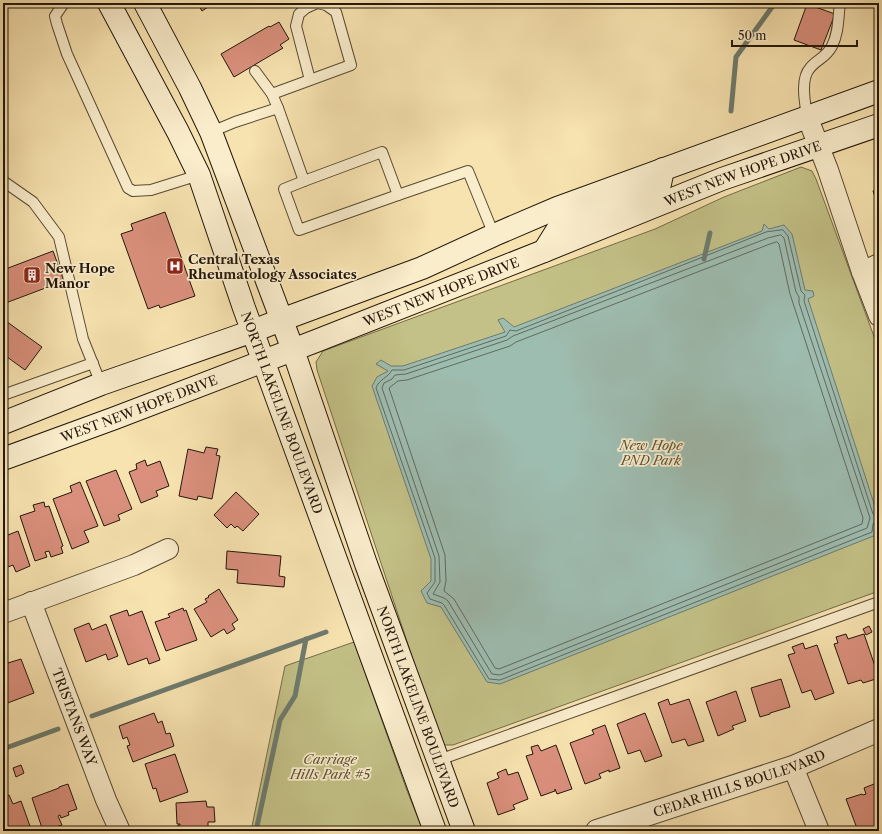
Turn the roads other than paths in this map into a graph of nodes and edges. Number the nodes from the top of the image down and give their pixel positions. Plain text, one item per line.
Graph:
1 (64, 3) edge
2 (109, 3) edge
3 (145, 3) edge
4 (840, 3) edge
5 (256, 71) dead end
6 (310, 80) junction
7 (879, 91) edge
8 (272, 94) junction
9 (278, 108) junction
10 (807, 116) junction
11 (879, 125) edge
12 (211, 132) junction
13 (818, 147) junction
14 (663, 170) junction
15 (199, 175) junction
16 (3, 181) edge
17 (304, 181) junction
18 (398, 195) junction
19 (494, 235) junction
20 (544, 251) junction
21 (871, 268) edge
22 (879, 316) edge
23 (281, 320) junction
24 (253, 331) junction
25 (293, 350) junction
26 (264, 361) junction
27 (93, 363) junction
28 (101, 384) junction
29 (3, 395) edge
30 (3, 423) edge
31 (3, 459) edge
32 (168, 549) dead end
33 (31, 602) junction
34 (879, 602) edge
35 (3, 613) edge
36 (879, 730) edge
37 (439, 760) junction
38 (793, 767) junction
39 (120, 831) edge
40 (435, 831) edge
41 (464, 831) edge
42 (597, 831) edge
43 (819, 831) edge

1 - 15 lane
2 - 15 main road, NORTH LAKELINE BOULEVARD
3 - 12 main road, NORTH LAKELINE BOULEVARD
4 - 10 lane
5 - 8 lane
6 - 6 lane
6 - 8 lane
7 - 10 main road
8 - 9 lane
9 - 12 lane
9 - 17 lane
10 - 13 street
10 - 14 main road
11 - 13 main road, WEST NEW HOPE DRIVE
12 - 23 main road, NORTH LAKELINE BOULEVARD
13 - 20 main road, WEST NEW HOPE DRIVE
13 - 21 street
14 - 19 main road
14 - 20 main road
15 - 24 main road, NORTH LAKELINE BOULEVARD
16 - 27 lane
17 - 18 lane
17 - 18 lane
18 - 19 lane
19 - 23 main road
20 - 25 main road, WEST NEW HOPE DRIVE
21 - 22 street
23 - 24 main road
23 - 25 main road, NORTH LAKELINE BOULEVARD
24 - 26 main road, NORTH LAKELINE BOULEVARD
24 - 28 main road
25 - 26 main road, WEST NEW HOPE DRIVE
25 - 37 main road, NORTH LAKELINE BOULEVARD
26 - 31 main road, WEST NEW HOPE DRIVE
26 - 40 main road, NORTH LAKELINE BOULEVARD
27 - 28 lane
27 - 29 lane
28 - 30 main road
32 - 33 street
33 - 35 street
33 - 39 street, TRISTANS WAY
34 - 37 lane
36 - 38 main road, CEDAR HILLS BOULEVARD
37 - 41 main road, NORTH LAKELINE BOULEVARD
38 - 42 main road, CEDAR HILLS BOULEVARD
38 - 43 street

